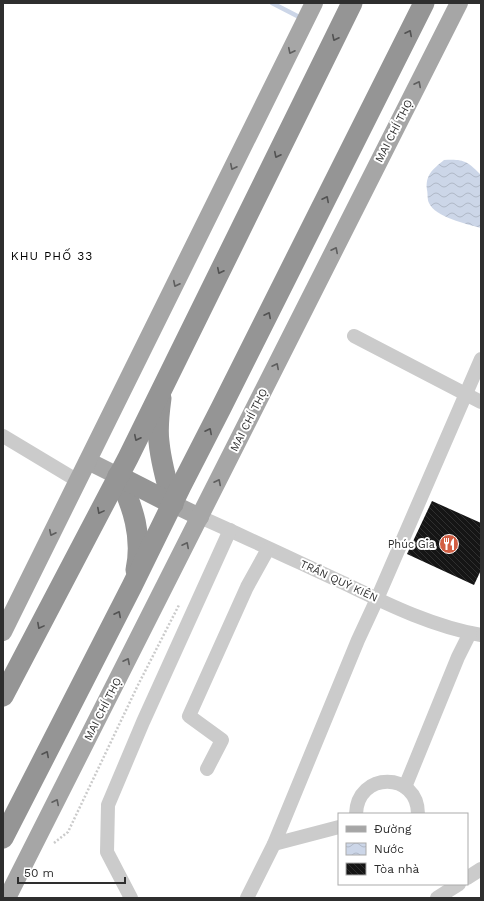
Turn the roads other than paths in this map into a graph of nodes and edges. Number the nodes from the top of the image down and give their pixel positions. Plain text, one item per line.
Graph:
1 (314, 3) edge
2 (352, 3) edge
3 (424, 3) edge
4 (459, 3) edge
5 (354, 336) dead end
6 (481, 359) edge
7 (163, 385) junction
8 (465, 394) junction
9 (481, 402) edge
10 (3, 436) edge
11 (88, 461) junction
12 (118, 476) junction
13 (78, 480) junction
14 (173, 504) junction
15 (200, 517) junction
16 (230, 530) junction
17 (268, 549) junction
18 (132, 586) junction
19 (377, 599) junction
20 (3, 632) edge
21 (476, 634) edge
22 (3, 696) edge
23 (207, 769) dead end
24 (405, 787) junction
25 (356, 813) edge
26 (418, 813) edge
27 (338, 827) edge
28 (3, 838) edge
29 (274, 844) junction
30 (481, 869) edge
31 (468, 877) edge
32 (457, 885) edge
33 (441, 893) edge
34 (7, 898) edge
35 (131, 898) edge
36 (247, 898) edge

1 -> 11 main road
2 -> 7 highway
14 -> 3 highway
15 -> 4 main road, MAI CHÍ THỌ
5 - 8 street
6 - 8 street
7 -> 12 highway
7 - 14 highway
8 - 9 street
8 - 19 street
10 - 13 street
11 - 12 main road
11 - 13 main road
12 - 14 highway
12 - 18 highway
12 -> 22 highway
13 -> 20 main road
14 - 15 main road
14 - 18 highway
15 - 16 street, TRẦN QUÝ KIÊN
34 -> 15 main road, MAI CHÍ THỌ
16 - 17 street, TRẦN QUÝ KIÊN
16 - 35 street
17 - 19 street, TRẦN QUÝ KIÊN
17 - 23 street
28 -> 18 highway
19 - 21 street, TRẦN QUÝ KIÊN
19 - 29 street
21 - 24 street
24 - 25 street
24 - 26 street
27 - 29 street
29 - 36 street
30 - 31 street
32 - 33 street

